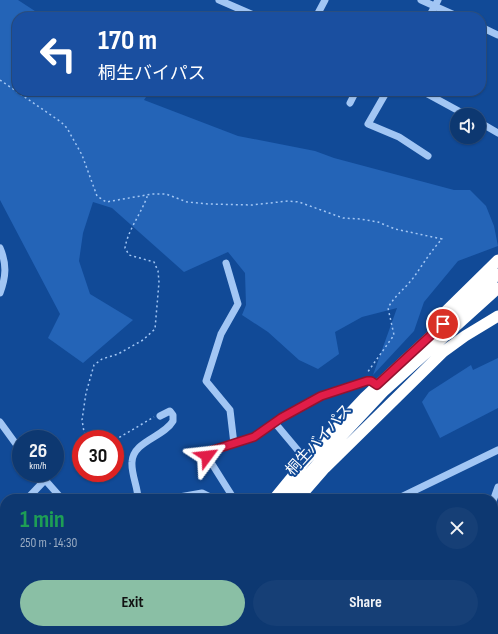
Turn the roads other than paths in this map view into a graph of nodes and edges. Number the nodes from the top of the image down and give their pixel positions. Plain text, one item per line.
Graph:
1 (219, 0) edge
2 (325, 0) edge
3 (421, 0) edge
4 (235, 3) edge
5 (436, 3) edge
6 (319, 12) edge
7 (432, 12) edge
8 (451, 12) edge
9 (486, 29) edge
10 (498, 35) edge
11 (354, 96) edge
12 (383, 96) edge
13 (431, 96) edge
14 (350, 103) dead end
15 (453, 108) edge
16 (486, 126) edge
17 (498, 133) edge
18 (428, 156) dead end
19 (0, 248) edge
20 (498, 260) edge
21 (226, 263) dead end
22 (498, 274) edge
23 (498, 288) edge
24 (0, 292) edge
25 (498, 316) edge
26 (396, 367) junction
27 (372, 383) junction
28 (160, 416) road end
29 (0, 422) edge
30 (275, 423) junction
31 (12, 439) edge
32 (234, 444) junction
33 (498, 450) edge
34 (306, 460) junction
35 (43, 482) edge
36 (47, 482) edge
37 (32, 494) edge
38 (58, 494) edge
39 (137, 494) edge
40 (231, 494) edge
41 (278, 494) edge
42 (291, 494) edge
43 (302, 494) edge
44 (406, 494) edge

1 - 4 street
2 - 6 street
3 - 5 street
5 - 7 street
5 - 8 street
9 - 10 street
11 - 14 street
12 - 18 street
13 - 15 street
16 - 17 street
19 - 24 street
20 - 26 highway
21 - 32 street
22 - 26 highway, 桐生バイパス
23 - 42 highway, 桐生バイパス
25 - 43 highway
26 - 27 highway, 桐生バイパス
27 - 30 street
27 - 34 highway, 桐生バイパス
28 - 39 street
29 - 31 street
30 - 32 street
30 - 34 street
32 - 40 street
33 - 44 street
34 - 41 highway, 桐生バイパス
35 - 37 street
36 - 38 street

